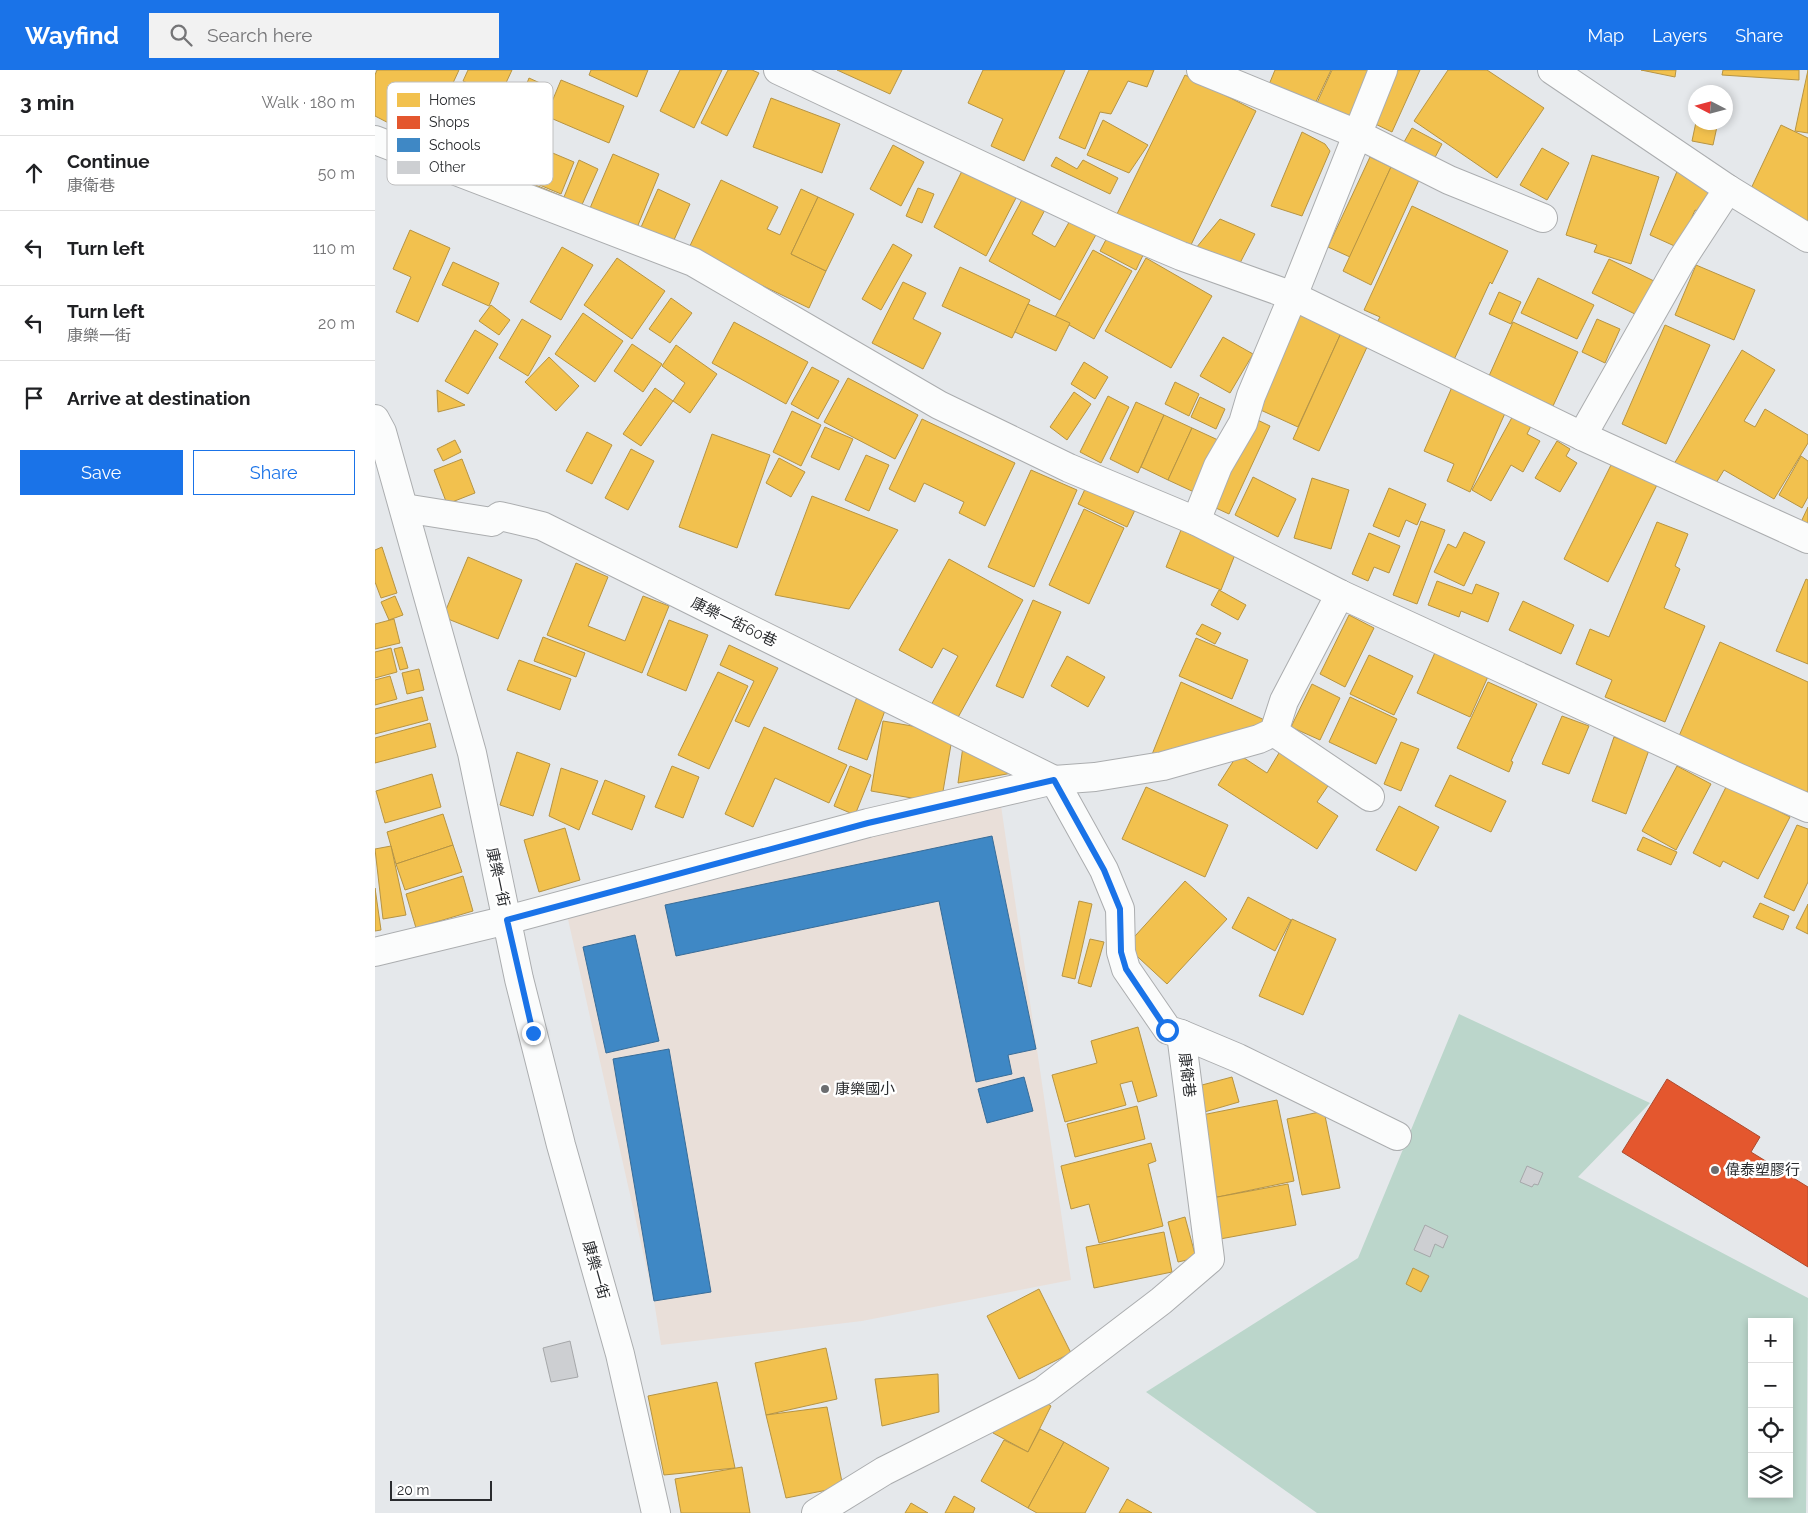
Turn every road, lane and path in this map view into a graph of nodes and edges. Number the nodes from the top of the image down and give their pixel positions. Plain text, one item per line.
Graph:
1 (778, 70) edge
2 (1201, 70) edge
3 (1383, 70) edge
4 (1553, 70) edge
5 (1357, 134) junction
6 (375, 140) edge
7 (387, 145) edge
8 (492, 185) edge
9 (1728, 189) junction
10 (1543, 218) dead end
11 (1808, 238) edge
12 (1293, 296) junction
13 (377, 428) edge
14 (1582, 436) junction
15 (404, 508) junction
16 (1196, 521) junction
17 (1808, 539) edge
18 (1340, 594) junction
19 (1274, 732) junction
20 (1054, 780) junction
21 (1370, 797) dead end
22 (1808, 808) edge
23 (507, 920) junction
24 (375, 952) edge
25 (1181, 1034) junction
26 (1397, 1136) dead end
27 (656, 1513) edge
28 (816, 1513) edge

1 - 12 street
2 - 5 street
3 - 5 street
4 - 9 street
5 - 10 street
5 - 12 street
6 - 7 street
8 - 16 street
9 - 11 street
9 - 14 street
12 - 14 street
12 - 16 street
13 - 15 street, 康樂一街
14 - 17 street
15 - 20 street, 康樂一街60巷
15 - 23 street, 康樂一街
16 - 18 street
18 - 19 street
18 - 22 street
19 - 20 street
19 - 21 street
20 - 23 street
20 - 25 street, 康衛巷
23 - 24 street
23 - 27 street, 康樂一街
25 - 26 street
25 - 28 street, 康衛巷

